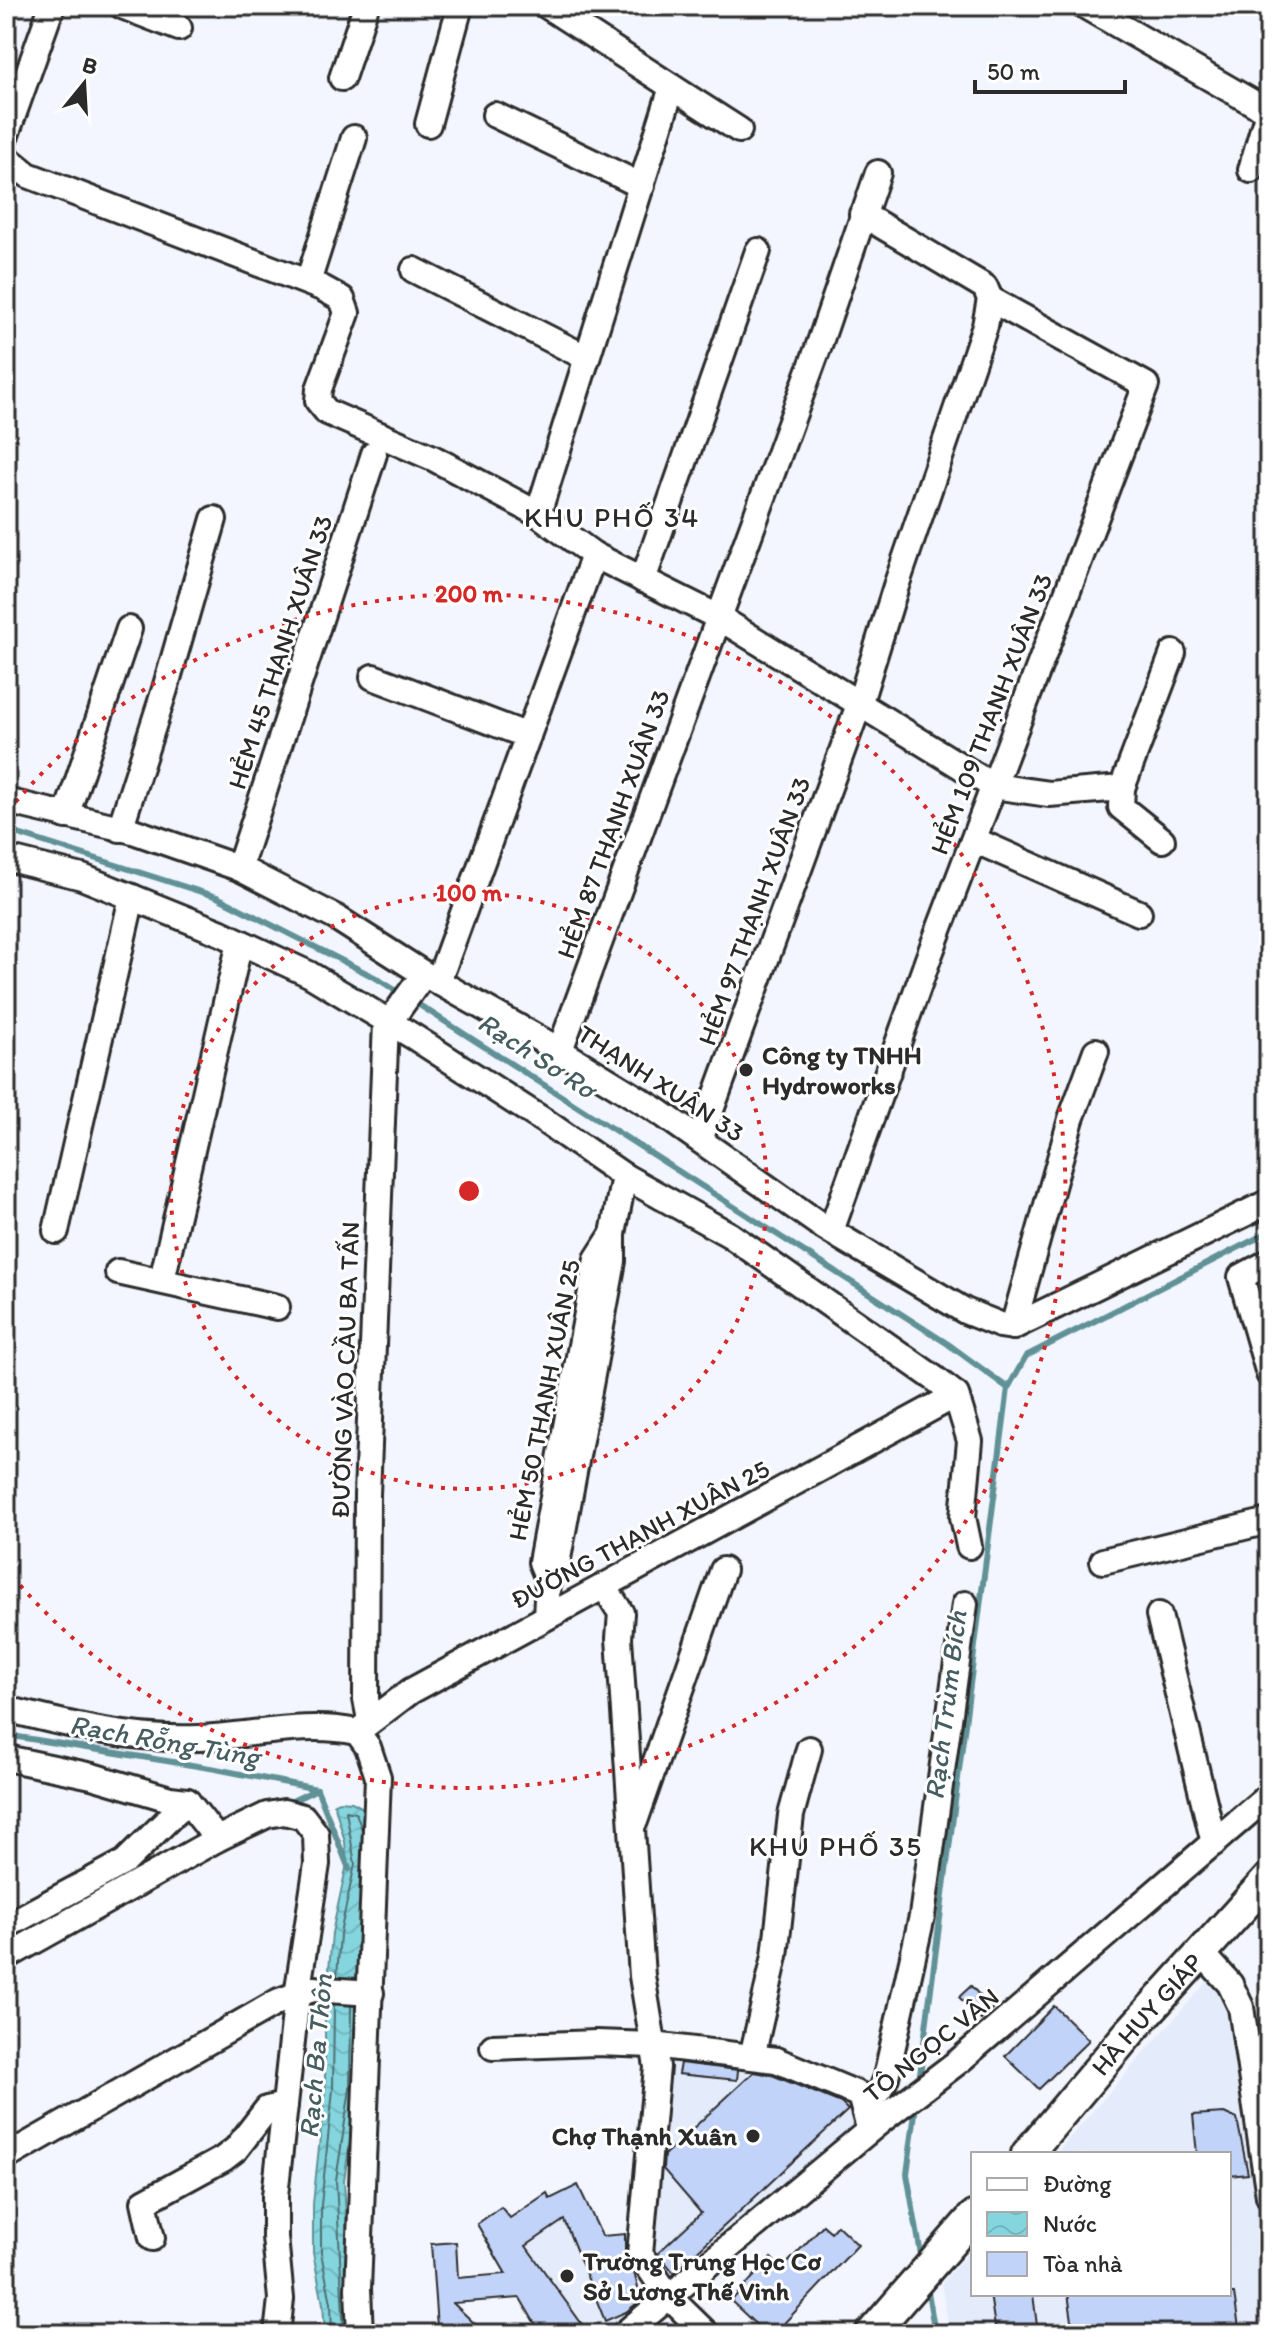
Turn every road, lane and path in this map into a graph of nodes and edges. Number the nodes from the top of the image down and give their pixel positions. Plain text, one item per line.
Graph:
1 (52, 6) edge
2 (122, 6) edge
3 (366, 6) edge
4 (460, 6) edge
5 (547, 6) edge
6 (1085, 6) edge
7 (179, 28) dead end
8 (342, 78) dead end
9 (672, 87) junction
10 (1268, 112) edge
11 (495, 115) dead end
12 (428, 124) dead end
13 (739, 130) dead end
14 (6, 135) edge
15 (354, 138) dead end
16 (6, 157) edge
17 (1251, 170) dead end
18 (878, 173) dead end
19 (642, 186) junction
20 (862, 214) junction
21 (758, 251) dead end
22 (414, 270) dead end
23 (308, 282) junction
24 (990, 299) junction
25 (587, 358) junction
26 (374, 454) dead end
27 (538, 514) junction
28 (214, 519) dead end
29 (594, 555) junction
30 (643, 580) junction
31 (718, 617) junction
32 (129, 629) dead end
33 (1173, 653) dead end
34 (373, 677) dead end
35 (860, 702) junction
36 (528, 736) junction
37 (993, 786) junction
38 (1122, 788) junction
39 (6, 801) edge
40 (66, 816) junction
41 (120, 829) junction
42 (974, 840) junction
43 (1162, 840) dead end
44 (6, 858) edge
45 (239, 868) junction
46 (132, 897) junction
47 (1139, 913) dead end
48 (240, 942) junction
49 (431, 978) junction
50 (386, 1022) junction
51 (560, 1050) junction
52 (1096, 1051) dead end
53 (700, 1140) junction
54 (624, 1176) junction
55 (1269, 1202) edge
56 (56, 1231) dead end
57 (831, 1231) junction
58 (1269, 1262) edge
59 (118, 1272) dead end
60 (162, 1280) junction
61 (277, 1307) dead end
62 (1013, 1327) junction
63 (1269, 1374) edge
64 (956, 1395) junction
65 (1269, 1521) edge
66 (969, 1546) dead end
67 (1103, 1561) dead end
68 (723, 1570) dead end
69 (604, 1586) junction
70 (965, 1604) dead end
71 (1159, 1615) dead end
72 (546, 1617) junction
73 (6, 1709) edge
74 (364, 1726) junction
75 (809, 1749) dead end
76 (6, 1758) edge
77 (1269, 1795) edge
78 (187, 1801) junction
79 (632, 1830) junction
80 (217, 1839) junction
81 (1214, 1843) junction
82 (1269, 1878) edge
83 (6, 1926) edge
84 (1202, 1953) junction
85 (6, 1957) edge
86 (305, 1992) junction
87 (365, 1992) junction
88 (653, 2045) junction
89 (493, 2047) dead end
90 (752, 2057) junction
91 (285, 2105) junction
92 (872, 2120) junction
93 (1029, 2152) edge
94 (6, 2157) edge
95 (1269, 2196) edge
96 (970, 2221) edge
97 (152, 2238) dead end
98 (668, 2296) junction
99 (277, 2334) edge
100 (360, 2334) edge
101 (624, 2334) edge
102 (707, 2334) edge
103 (871, 2334) edge

1 - 14 street
2 - 7 street
3 - 8 street
4 - 12 street
5 - 9 street
6 - 10 street
9 - 13 street
9 - 19 street
10 - 17 street
11 - 19 street
15 - 23 street
16 - 23 street
18 - 20 street, HẺM 87 THẠNH XUÂN 33
19 - 25 street
20 - 24 street
20 - 31 street, HẺM 87 THẠNH XUÂN 33
21 - 30 street
22 - 25 street
23 - 27 street
24 - 35 street, HẺM 97 THẠNH XUÂN 33
24 - 37 street, HẺM 109 THẠNH XUÂN 33
25 - 27 street
26 - 45 street, HẺM 45 THẠNH XUÂN 33
27 - 29 street
28 - 41 street
29 - 30 street
29 - 36 street
30 - 31 street
31 - 35 street
31 - 51 street, HẺM 87 THẠNH XUÂN 33
32 - 40 street
33 - 38 street
34 - 36 street
35 - 37 street
35 - 53 street, HẺM 97 THẠNH XUÂN 33
36 - 49 street
37 - 38 street
37 - 42 street, HẺM 109 THẠNH XUÂN 33
38 - 43 street
39 - 40 street, THẠNH XUÂN 33
40 - 41 street, THẠNH XUÂN 33
41 - 45 street, THẠNH XUÂN 33
42 - 47 street
42 - 57 street, HẺM 109 THẠNH XUÂN 33
44 - 46 street
45 - 49 street, THẠNH XUÂN 33
46 - 48 street
46 - 56 street
48 - 50 street
48 - 60 street
49 - 50 street
49 - 51 street, THẠNH XUÂN 33
50 - 54 street
50 - 74 street, ĐƯỜNG VÀO CẦU BA TẤN
51 - 53 street, THẠNH XUÂN 33
52 - 62 street
53 - 57 street, THẠNH XUÂN 33
54 - 64 street
54 - 72 street, HẺM 50 THẠNH XUÂN 25
55 - 62 street
57 - 62 street, THẠNH XUÂN 33
58 - 63 street
59 - 60 street
60 - 61 street
64 - 66 street
64 - 69 street, ĐƯỜNG THẠNH XUÂN 25
65 - 67 street
68 - 79 street
69 - 72 street, ĐƯỜNG THẠNH XUÂN 25
69 - 79 street
70 - 92 street
71 - 81 street
72 - 74 street, ĐƯỜNG THẠNH XUÂN 25
73 - 74 street
74 - 87 street
75 - 90 street
76 - 78 street
77 - 81 street, TÔ NGỌC VÂN
78 - 80 street
78 - 83 street
79 - 88 street
80 - 85 street
80 - 86 street
81 - 92 street, TÔ NGỌC VÂN
82 - 84 main road, HÀ HUY GIÁP
84 - 93 main road, HÀ HUY GIÁP
84 - 95 street
86 - 87 street
86 - 91 street
86 - 94 street
87 - 100 street
88 - 89 street
88 - 90 street
88 - 98 street
90 - 92 street
91 - 97 street
91 - 99 street
92 - 98 street, TÔ NGỌC VÂN
96 - 103 main road
98 - 101 street, TÔ NGỌC VÂN
98 - 102 street

